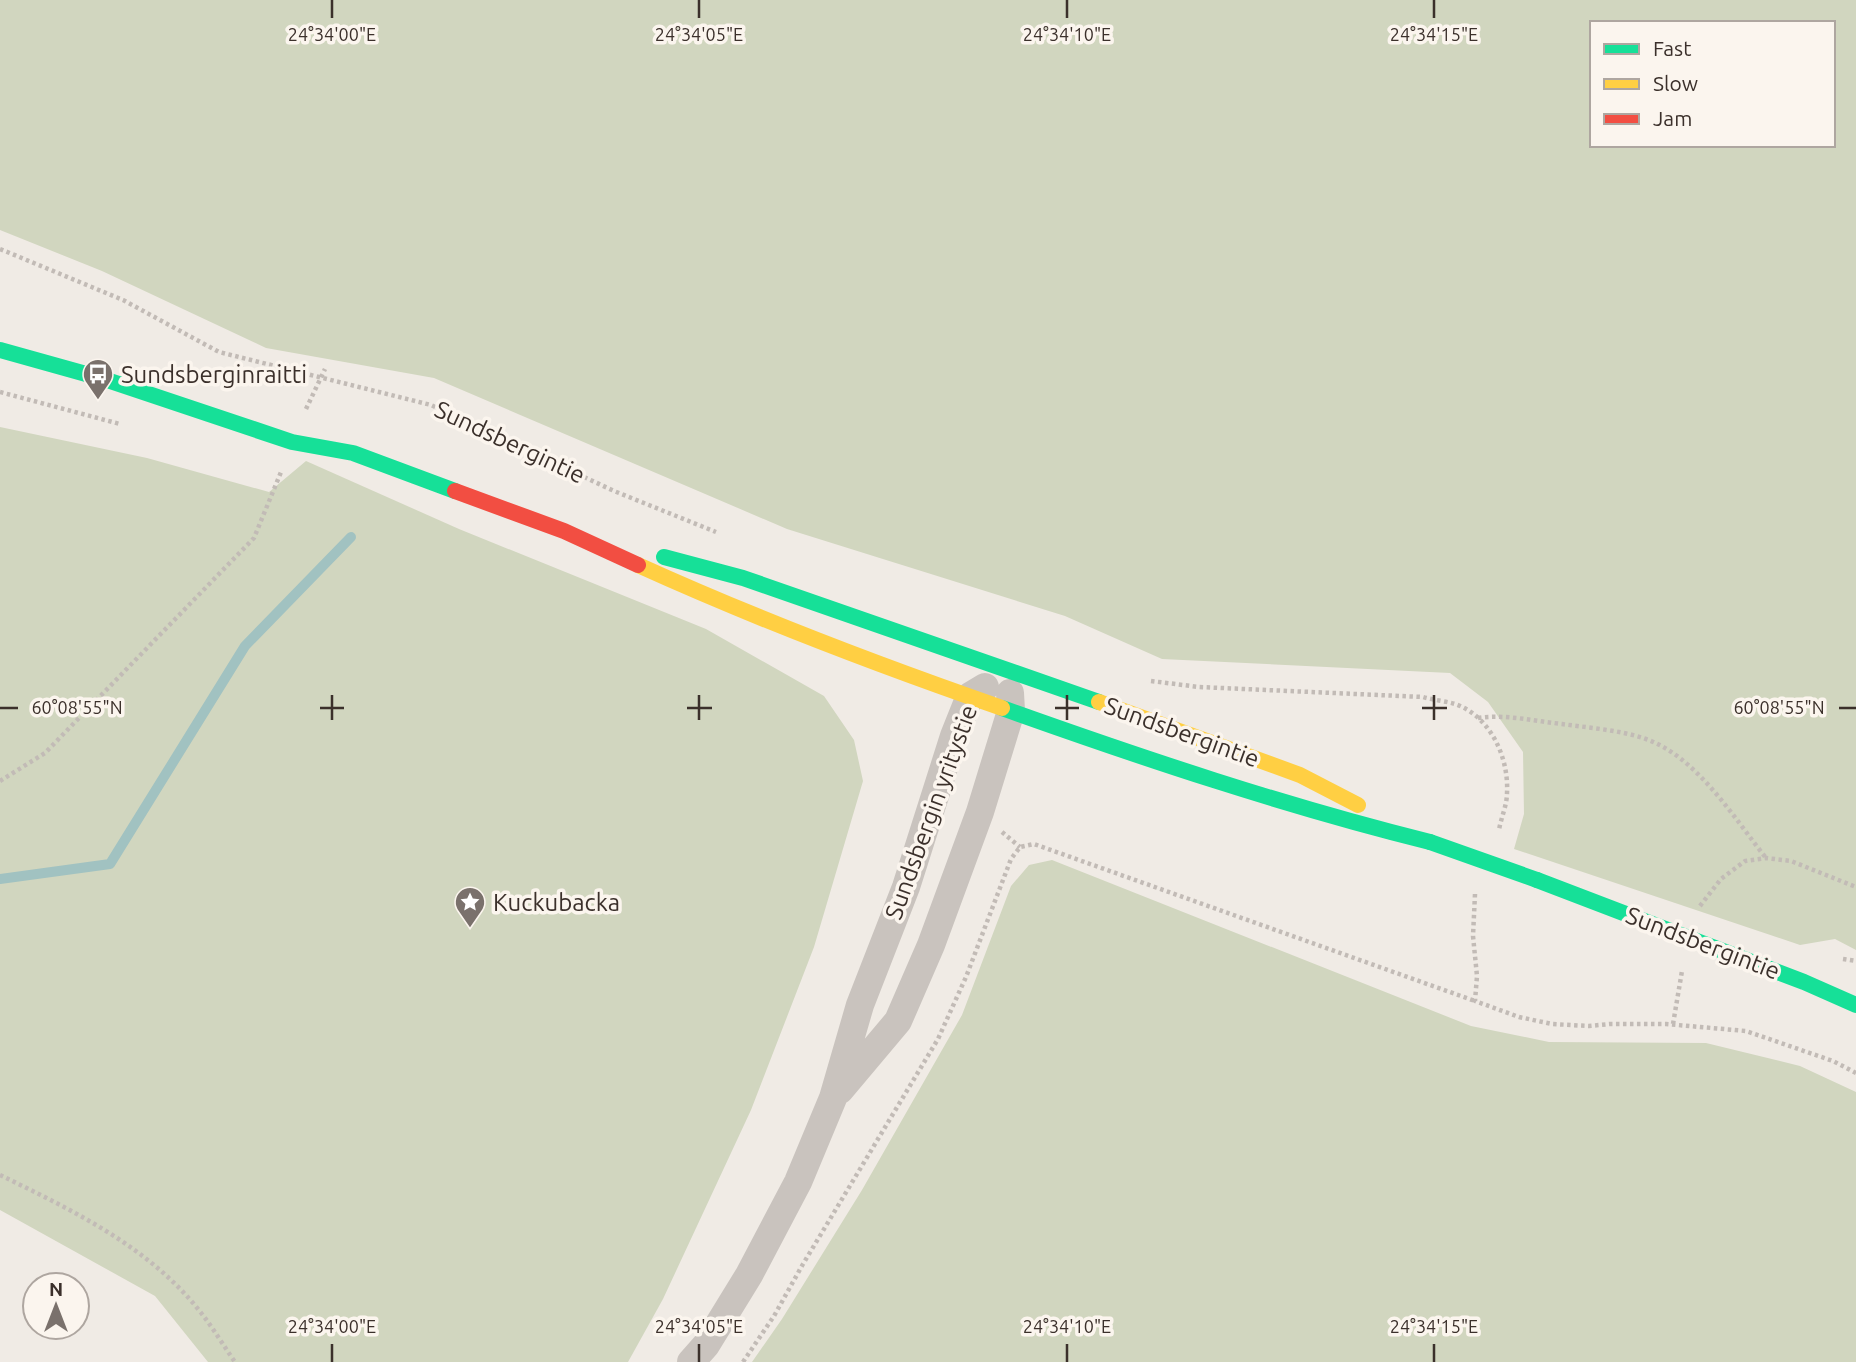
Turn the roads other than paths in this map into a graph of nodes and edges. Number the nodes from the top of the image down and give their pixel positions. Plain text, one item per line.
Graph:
1 (0, 349) edge
2 (311, 429) dead end
3 (353, 453) junction
4 (564, 531) junction
5 (1009, 671) junction
6 (970, 696) junction
7 (1011, 711) junction
8 (1430, 842) junction
9 (1856, 1005) edge
10 (833, 1098) junction
11 (691, 1362) edge

1 - 3 main road, Sundsbergintie
2 - 3 main road, Sundsbergintie
3 - 4 main road, Sundsbergintie
4 - 5 main road, Sundsbergintie
4 - 6 main road, Sundsbergintie
5 - 6 street, Sundsbergin yritystie
5 - 7 street, Sundsbergin yritystie
5 - 8 main road, Sundsbergintie
6 - 7 main road, Sundsbergintie
6 - 10 street, Sundsbergin yritystie
7 - 8 main road, Sundsbergintie
7 - 10 street, Sundsbergin yritystie
8 - 9 main road, Sundsbergintie, bridge
10 - 11 street, Sundsbergin yritystie

